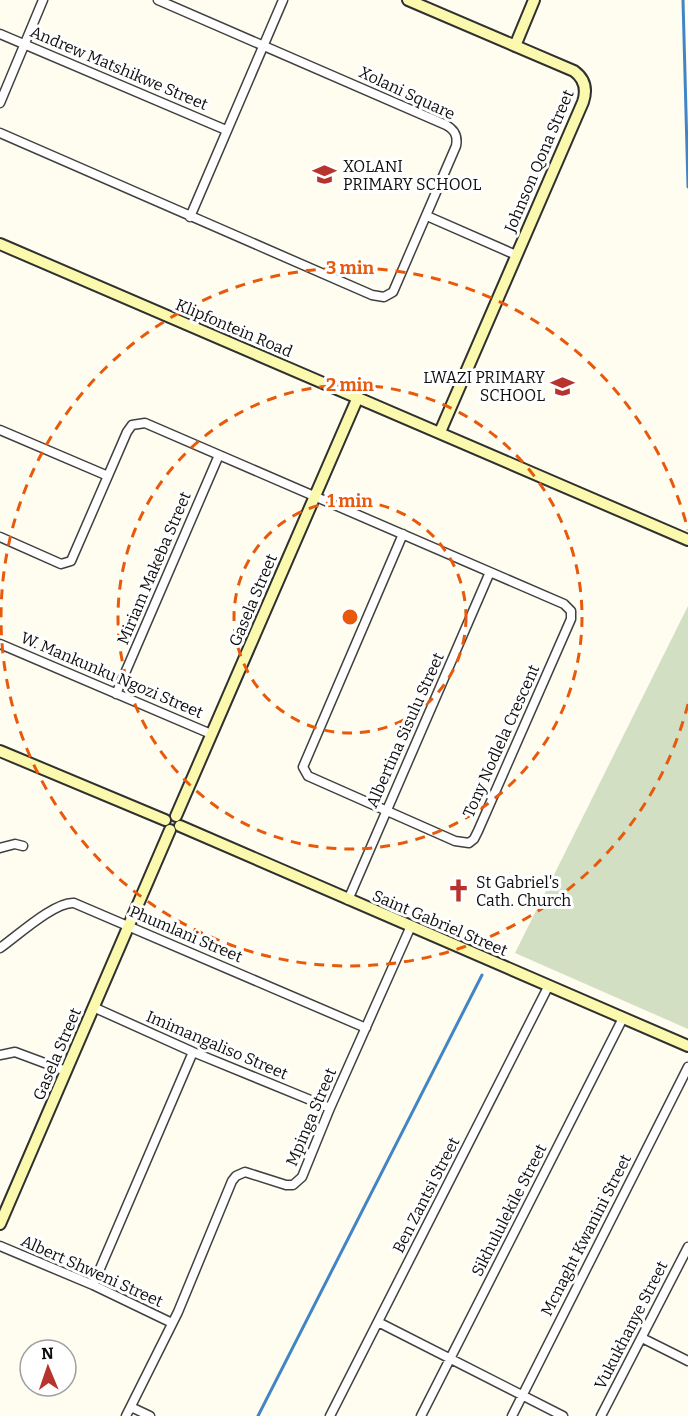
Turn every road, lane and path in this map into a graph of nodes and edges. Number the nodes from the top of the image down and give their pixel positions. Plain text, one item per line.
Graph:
1 (43, 0) edge
2 (158, 0) edge
3 (283, 0) edge
4 (408, 0) edge
5 (534, 0) edge
6 (0, 34) edge
7 (25, 45) junction
8 (264, 46) junction
9 (515, 46) junction
10 (0, 103) edge
11 (226, 130) junction
12 (0, 133) edge
13 (427, 216) junction
14 (190, 217) junction
15 (0, 244) edge
16 (516, 255) junction
17 (358, 397) junction
18 (0, 430) edge
19 (440, 432) junction
20 (219, 455) junction
21 (108, 476) junction
22 (315, 496) junction
23 (403, 534) junction
24 (0, 537) edge
25 (688, 540) edge
26 (489, 572) junction
27 (0, 644) edge
28 (116, 694) junction
29 (211, 734) junction
30 (0, 751) edge
31 (386, 810) junction
32 (173, 823) junction
33 (23, 846) dead end
34 (0, 848) edge
35 (348, 900) junction
36 (129, 925) junction
37 (411, 926) junction
38 (0, 948) edge
39 (548, 987) junction
40 (93, 1007) junction
41 (623, 1018) junction
42 (366, 1028) junction
43 (688, 1046) edge
44 (193, 1052) junction
45 (0, 1056) edge
46 (688, 1067) edge
47 (66, 1071) junction
48 (330, 1108) junction
49 (0, 1224) edge
50 (0, 1246) edge
51 (688, 1247) edge
52 (93, 1285) junction
53 (378, 1322) junction
54 (172, 1323) junction
55 (642, 1338) junction
56 (450, 1359) junction
57 (688, 1361) edge
58 (523, 1395) junction
59 (131, 1407) junction
60 (126, 1416) edge
61 (150, 1416) edge
62 (330, 1416) edge
63 (421, 1416) edge
64 (512, 1416) edge
65 (563, 1416) edge
66 (601, 1416) edge

1 - 7 street
2 - 8 street, Xolani Square
3 - 8 street
4 - 9 street, Johnson Qona Street
5 - 9 street
6 - 7 street, Andrew Matshikwe Street
7 - 10 street
7 - 11 street, Andrew Matshikwe Street
8 - 11 street
8 - 13 street, Xolani Square
9 - 16 street, Johnson Qona Street
11 - 14 street
12 - 14 street, Xolani Square
13 - 14 street, Xolani Square
13 - 16 street
15 - 17 street, Klipfontein Road
16 - 19 street, Johnson Qona Street
17 - 19 street, Klipfontein Road
17 - 22 street, Gasela Street
18 - 21 street
19 - 25 street, Klipfontein Road
20 - 21 street
20 - 22 street
20 - 28 street, Miriam Makeba Street
21 - 24 street
22 - 23 street
22 - 29 street, Gasela Street
23 - 26 street
23 - 31 street, Tony Nodlela Crescent
26 - 31 street, Albertina Sisulu Street
26 - 31 street, Tony Nodlela Crescent
27 - 28 street, W. Mankunku Ngozi Street
28 - 29 street, W. Mankunku Ngozi Street
29 - 32 street, Gasela Street
30 - 32 street, Saint Gabriel Street
31 - 35 street, Albertina Sisulu Street
32 - 35 street, Saint Gabriel Street
32 - 36 street, Gasela Street
33 - 34 street
35 - 37 street, Saint Gabriel Street
36 - 38 street, Phumlani Street
36 - 40 street, Gasela Street
36 - 42 street, Phumlani Street
37 - 39 street, Saint Gabriel Street
37 - 42 street, Mpinga Street
39 - 41 street, Saint Gabriel Street
39 - 53 street, Ben Zantsi Street
40 - 44 street, Imimangaliso Street
40 - 47 street, Gasela Street
41 - 43 street, Saint Gabriel Street
41 - 56 street, Sikhululekile Street
42 - 48 street, Mpinga Street
44 - 48 street, Imimangaliso Street
44 - 52 street
45 - 47 street
46 - 58 street, Mcnaght Kwanini Street
47 - 49 street, Gasela Street
48 - 54 street, Mpinga Street
50 - 52 street, Albert Shweni Street
51 - 55 street, Vukukhanye Street
52 - 54 street, Albert Shweni Street
53 - 56 street
53 - 62 street, Ben Zantsi Street
54 - 59 street, Mpinga Street
55 - 57 street
55 - 66 street, Vukukhanye Street
56 - 58 street
56 - 63 street, Sikhululekile Street
58 - 64 street, Mcnaght Kwanini Street
58 - 65 street
59 - 60 street, Mpinga Street
59 - 61 street

